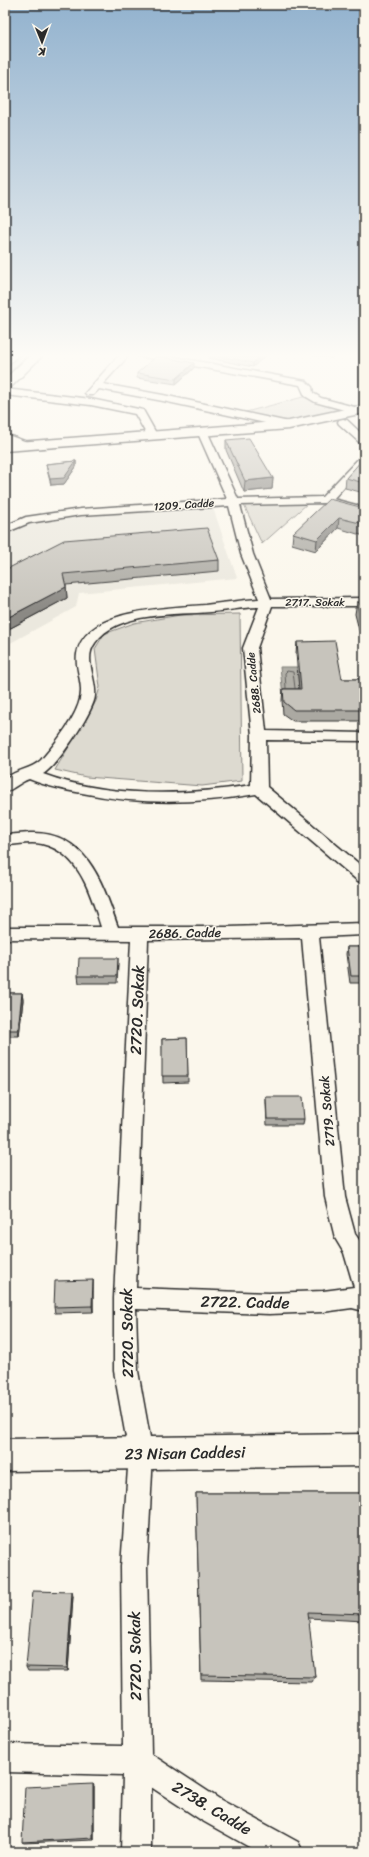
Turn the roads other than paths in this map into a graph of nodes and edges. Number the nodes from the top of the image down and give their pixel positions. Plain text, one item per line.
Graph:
1 (9, 440) edge
2 (91, 440) edge
3 (206, 440) edge
4 (22, 445) junction
5 (5, 447) edge
6 (364, 459) edge
7 (325, 500) junction
8 (234, 502) junction
9 (364, 510) edge
10 (5, 530) edge
11 (267, 602) junction
12 (364, 602) edge
13 (259, 735) junction
14 (364, 737) edge
15 (29, 773) junction
16 (5, 787) edge
17 (259, 789) junction
18 (5, 840) edge
19 (364, 877) edge
20 (364, 929) edge
21 (310, 932) junction
22 (5, 933) edge
23 (112, 934) junction
24 (140, 934) junction
25 (359, 1248) edge
26 (364, 1285) edge
27 (125, 1298) junction
28 (364, 1300) edge
29 (364, 1450) edge
30 (141, 1454) junction
31 (5, 1455) edge
32 (5, 1758) edge
33 (137, 1761) junction
34 (136, 1852) edge
35 (288, 1852) edge

1 - 4 main road
2 - 4 main road
3 - 8 street
4 - 5 main road
6 - 7 street
7 - 8 street, 1209. Cadde
7 - 9 street, 1209. Cadde
8 - 10 street, 1209. Cadde
8 - 11 street
11 - 12 street, 2717. Sokak
11 - 13 street, 2688. Cadde
11 - 15 street, 2717. Sokak
13 - 14 street
13 - 17 street, 2688. Cadde
15 - 16 street, 2717. Sokak
15 - 17 street
17 - 19 street
18 - 23 street
20 - 21 street, 2686. Cadde
21 - 24 street, 2686. Cadde
21 - 25 street, 2719. Sokak
22 - 23 street, 2686. Cadde
23 - 24 street, 2686. Cadde
24 - 27 street, 2720. Sokak
25 - 26 street, 2719. Sokak
27 - 28 street, 2722. Cadde
27 - 30 street, 2720. Sokak
29 - 30 main road, 23 Nisan Caddesi
30 - 31 main road, 23 Nisan Caddesi
30 - 33 street, 2720. Sokak
32 - 33 street
33 - 34 street, 2720. Sokak
33 - 35 street, 2738. Cadde

